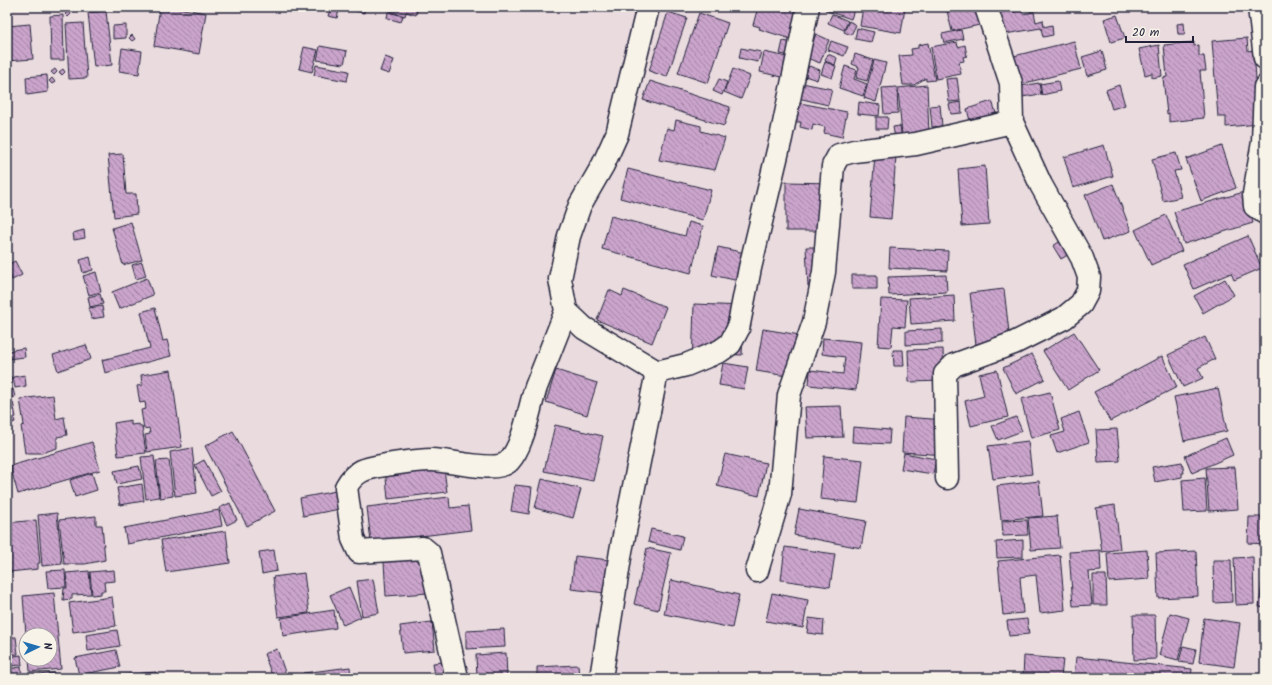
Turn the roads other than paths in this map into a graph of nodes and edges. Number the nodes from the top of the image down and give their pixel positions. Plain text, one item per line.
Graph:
1 (648, 7) edge
2 (808, 7) edge
3 (986, 7) edge
4 (1259, 7) edge
5 (1265, 58) edge
6 (1265, 87) edge
7 (1012, 122) junction
8 (1265, 213) edge
9 (566, 311) junction
10 (657, 372) junction
11 (947, 478) dead end
12 (757, 571) dead end
13 (456, 678) edge
14 (601, 678) edge

1 - 9 street
2 - 10 street
3 - 7 street
4 - 5 street
6 - 8 street
7 - 11 street
7 - 12 street
9 - 10 street
9 - 13 street
10 - 14 street

